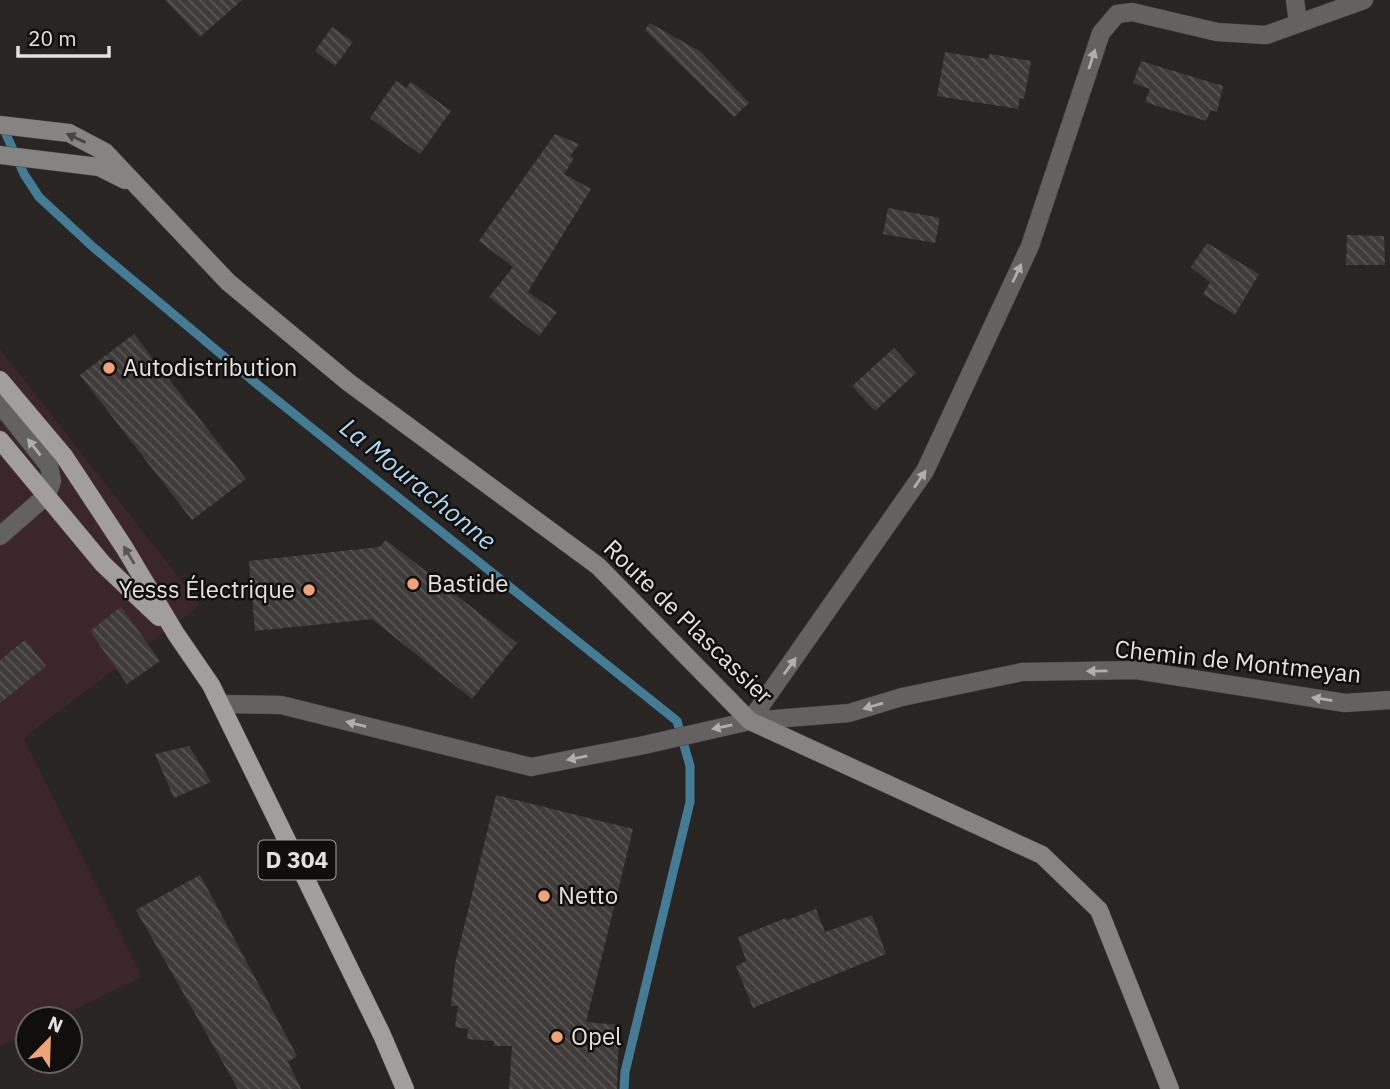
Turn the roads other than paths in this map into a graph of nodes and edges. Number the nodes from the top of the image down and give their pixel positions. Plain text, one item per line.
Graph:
1 (1295, 0) edge
2 (1364, 0) edge
3 (1298, 23) junction
4 (0, 125) edge
5 (0, 155) edge
6 (134, 184) junction
7 (0, 380) edge
8 (0, 404) edge
9 (0, 440) edge
10 (47, 495) junction
11 (0, 536) edge
12 (176, 634) junction
13 (1390, 700) edge
14 (222, 704) junction
15 (750, 721) junction
16 (405, 1089) edge
17 (1170, 1089) edge

1 - 3 street
2 - 3 street
15 -> 3 street
6 -> 4 street, Route de Plascassier
5 - 6 street, Route de Plascassier
6 - 15 street, Route de Plascassier
12 -> 7 main road, D 304
10 -> 8 street
9 - 10 main road, D 304
10 - 11 street
10 - 12 main road, D 304
12 - 14 main road, D 304
13 -> 15 street, Chemin de Montmeyan
15 -> 14 street, Chemin de Montmeyan
14 - 16 main road, D 304
15 - 17 street, Route de Plascassier

